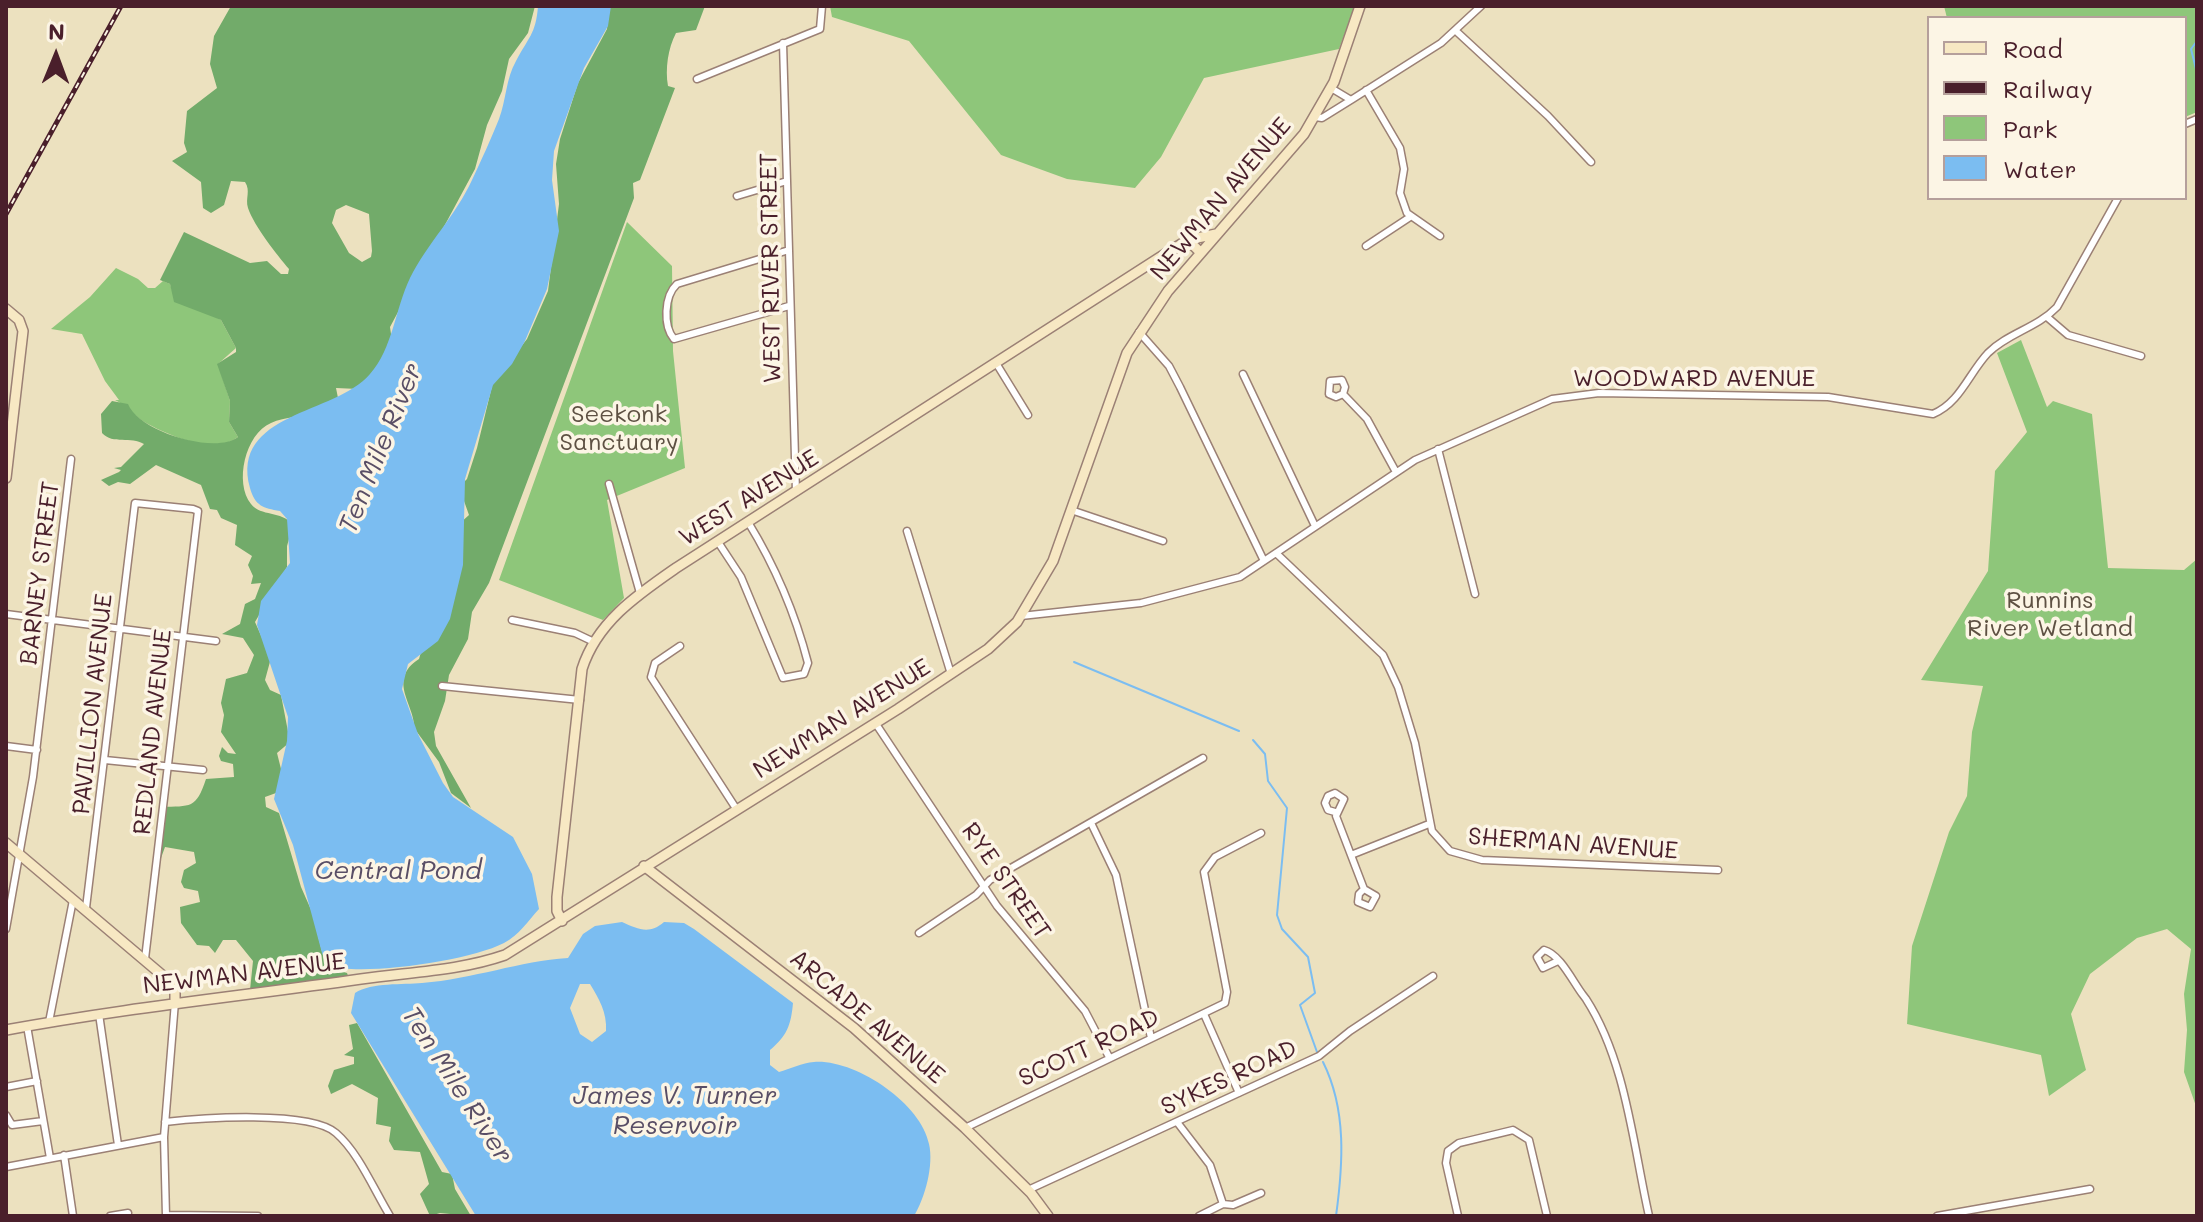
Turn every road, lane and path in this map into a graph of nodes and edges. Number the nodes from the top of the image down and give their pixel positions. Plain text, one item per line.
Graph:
1 (822, 6) edge
2 (1360, 6) edge
3 (1481, 6) edge
4 (1456, 31) junction
5 (783, 43) junction
6 (697, 79) dead end
7 (1331, 88) junction
8 (1366, 90) junction
9 (1351, 100) junction
10 (1315, 117) junction
11 (1591, 162) dead end
12 (787, 181) junction
13 (737, 196) dead end
14 (2117, 200) edge
15 (1410, 217) junction
16 (1216, 234) junction
17 (1440, 236) dead end
18 (1188, 240) junction
19 (1366, 246) dead end
20 (1175, 248) junction
21 (789, 250) junction
22 (1198, 256) junction
23 (789, 306) junction
24 (6, 309) edge
25 (2047, 317) junction
26 (1139, 332) junction
27 (2141, 356) dead end
28 (996, 363) junction
29 (1243, 374) dead end
30 (1343, 394) dead end
31 (1028, 415) dead end
32 (8, 447) edge
33 (1438, 449) junction
34 (71, 459) dead end
35 (1396, 472) junction
36 (6, 478) edge
37 (609, 484) dead end
38 (796, 492) junction
39 (196, 510) joint
40 (1071, 510) junction
41 (748, 522) junction
42 (1315, 526) junction
43 (907, 531) dead end
44 (1163, 541) dead end
45 (718, 542) junction
46 (1276, 553) junction
47 (1264, 561) junction
48 (640, 593) junction
49 (1475, 594) dead end
50 (6, 614) edge
51 (1021, 616) junction
52 (53, 620) junction
53 (512, 620) dead end
54 (119, 630) junction
55 (181, 637) junction
56 (216, 641) dead end
57 (594, 642) junction
58 (680, 646) dead end
59 (951, 674) junction
60 (442, 686) dead end
61 (580, 700) junction
62 (876, 724) junction
63 (6, 746) edge
64 (37, 750) junction
65 (1203, 758) dead end
66 (105, 760) junction
67 (167, 766) junction
68 (203, 770) dead end
69 (737, 810) junction
70 (1335, 812) dead end
71 (1429, 824) junction
72 (1092, 825) junction
73 (1261, 833) dead end
74 (6, 843) edge
75 (20, 855) junction
76 (1351, 855) junction
77 (644, 866) junction
78 (1718, 870) dead end
79 (983, 887) junction
80 (1364, 889) dead end
81 (73, 898) junction
82 (86, 908) junction
83 (562, 921) junction
84 (6, 929) edge
85 (919, 933) dead end
86 (145, 959) junction
87 (1558, 961) dead end
88 (1433, 976) dead end
89 (175, 1002) junction
90 (99, 1014) junction
91 (1204, 1014) junction
92 (49, 1022) junction
93 (27, 1026) junction
94 (6, 1030) edge
95 (1151, 1038) junction
96 (1109, 1057) junction
97 (37, 1081) junction
98 (6, 1087) edge
99 (1239, 1093) junction
100 (6, 1115) edge
101 (43, 1121) junction
102 (165, 1122) junction
103 (1177, 1122) junction
104 (965, 1128) junction
105 (164, 1137) junction
106 (118, 1145) junction
107 (64, 1155) junction
108 (50, 1158) junction
109 (6, 1167) edge
110 (2090, 1189) dead end
111 (1028, 1190) junction
112 (1261, 1193) dead end
113 (1223, 1204) junction
114 (128, 1213) dead end
115 (73, 1216) edge
116 (110, 1216) edge
117 (166, 1216) edge
118 (258, 1216) edge
119 (390, 1216) edge
120 (1048, 1216) edge
121 (1199, 1216) edge
122 (1458, 1216) edge
123 (1547, 1216) edge
124 (1649, 1216) edge
125 (1937, 1216) edge

1 - 5 street
2 - 7 main road, NEWMAN AVENUE
3 - 4 street
4 - 8 street
4 - 11 street
5 - 6 street
5 - 12 street, WEST RIVER STREET
7 - 9 street
7 - 10 main road, NEWMAN AVENUE
8 - 9 street
8 - 15 street
9 - 10 street
10 - 16 main road, NEWMAN AVENUE
12 - 13 street
12 - 21 street, WEST RIVER STREET
14 - 25 street, WOODWARD AVENUE
15 - 17 street
15 - 19 street
16 - 18 main road, WEST AVENUE
16 - 22 main road, NEWMAN AVENUE
18 - 20 main road, WEST AVENUE
18 - 22 main road
20 - 22 main road
20 - 28 main road, WEST AVENUE
21 - 23 street, WEST RIVER STREET
21 - 23 street
22 - 26 main road, NEWMAN AVENUE
23 - 38 street, WEST RIVER STREET
24 - 32 main road
25 - 27 street
25 - 33 street, WOODWARD AVENUE
26 - 40 main road, NEWMAN AVENUE
26 - 47 street
28 - 31 street
28 - 38 main road, WEST AVENUE
29 - 42 street
30 - 35 street
32 - 36 main road
33 - 35 street, WOODWARD AVENUE
33 - 49 street
34 - 52 street, BARNEY STREET
35 - 42 street, WOODWARD AVENUE
37 - 48 street
38 - 41 main road, WEST AVENUE
39 - 54 street, PAVILLION AVENUE
39 - 55 street, REDLAND AVENUE
40 - 44 street
40 - 51 main road, NEWMAN AVENUE
41 - 45 main road, WEST AVENUE
41 - 45 street
42 - 46 street, WOODWARD AVENUE
43 - 59 street
45 - 48 main road, WEST AVENUE
46 - 47 street, WOODWARD AVENUE
46 - 71 street
47 - 51 street, WOODWARD AVENUE
48 - 57 main road, WEST AVENUE
50 - 52 street
51 - 59 main road, NEWMAN AVENUE
52 - 54 street
52 - 64 street, BARNEY STREET
53 - 57 street
54 - 55 street
54 - 66 street, PAVILLION AVENUE
55 - 56 street
55 - 67 street, REDLAND AVENUE
57 - 61 main road, WEST AVENUE
58 - 69 street
59 - 62 main road, NEWMAN AVENUE
60 - 61 street
61 - 83 main road, WEST AVENUE
62 - 69 main road, NEWMAN AVENUE
62 - 79 street, RYE STREET
63 - 64 street
64 - 75 street, BARNEY STREET
65 - 72 street
66 - 67 street
66 - 82 street, PAVILLION AVENUE
67 - 68 street
67 - 86 street, REDLAND AVENUE
69 - 77 main road, NEWMAN AVENUE
70 - 76 street
71 - 76 street
71 - 78 street, SHERMAN AVENUE
72 - 79 street
72 - 95 street
73 - 91 street, SCOTT ROAD
74 - 75 main road
75 - 81 main road
75 - 84 street, BARNEY STREET
76 - 80 street
77 - 83 main road, NEWMAN AVENUE
77 - 104 main road, ARCADE AVENUE
79 - 85 street
79 - 96 street, RYE STREET
81 - 82 main road
81 - 92 street
82 - 86 main road
83 - 89 main road, NEWMAN AVENUE
86 - 89 main road
87 - 124 street
88 - 99 street, SYKES ROAD
89 - 90 main road, NEWMAN AVENUE
89 - 102 street
90 - 92 main road, NEWMAN AVENUE
90 - 106 street
91 - 95 street, SCOTT ROAD
91 - 99 street
92 - 93 main road, NEWMAN AVENUE
93 - 94 main road, NEWMAN AVENUE
93 - 97 street
95 - 96 street, SCOTT ROAD
96 - 104 street, SCOTT ROAD
97 - 98 street
97 - 101 street
99 - 103 street, SYKES ROAD
100 - 101 street
101 - 108 street
102 - 105 street
102 - 119 street
103 - 111 street, SYKES ROAD
103 - 113 street
104 - 111 main road, ARCADE AVENUE
105 - 106 street
105 - 117 street
106 - 107 street
107 - 108 street
107 - 115 street
108 - 109 street
110 - 125 street
111 - 120 main road, ARCADE AVENUE
112 - 113 street
113 - 121 street
114 - 116 street
117 - 118 street
122 - 123 street

